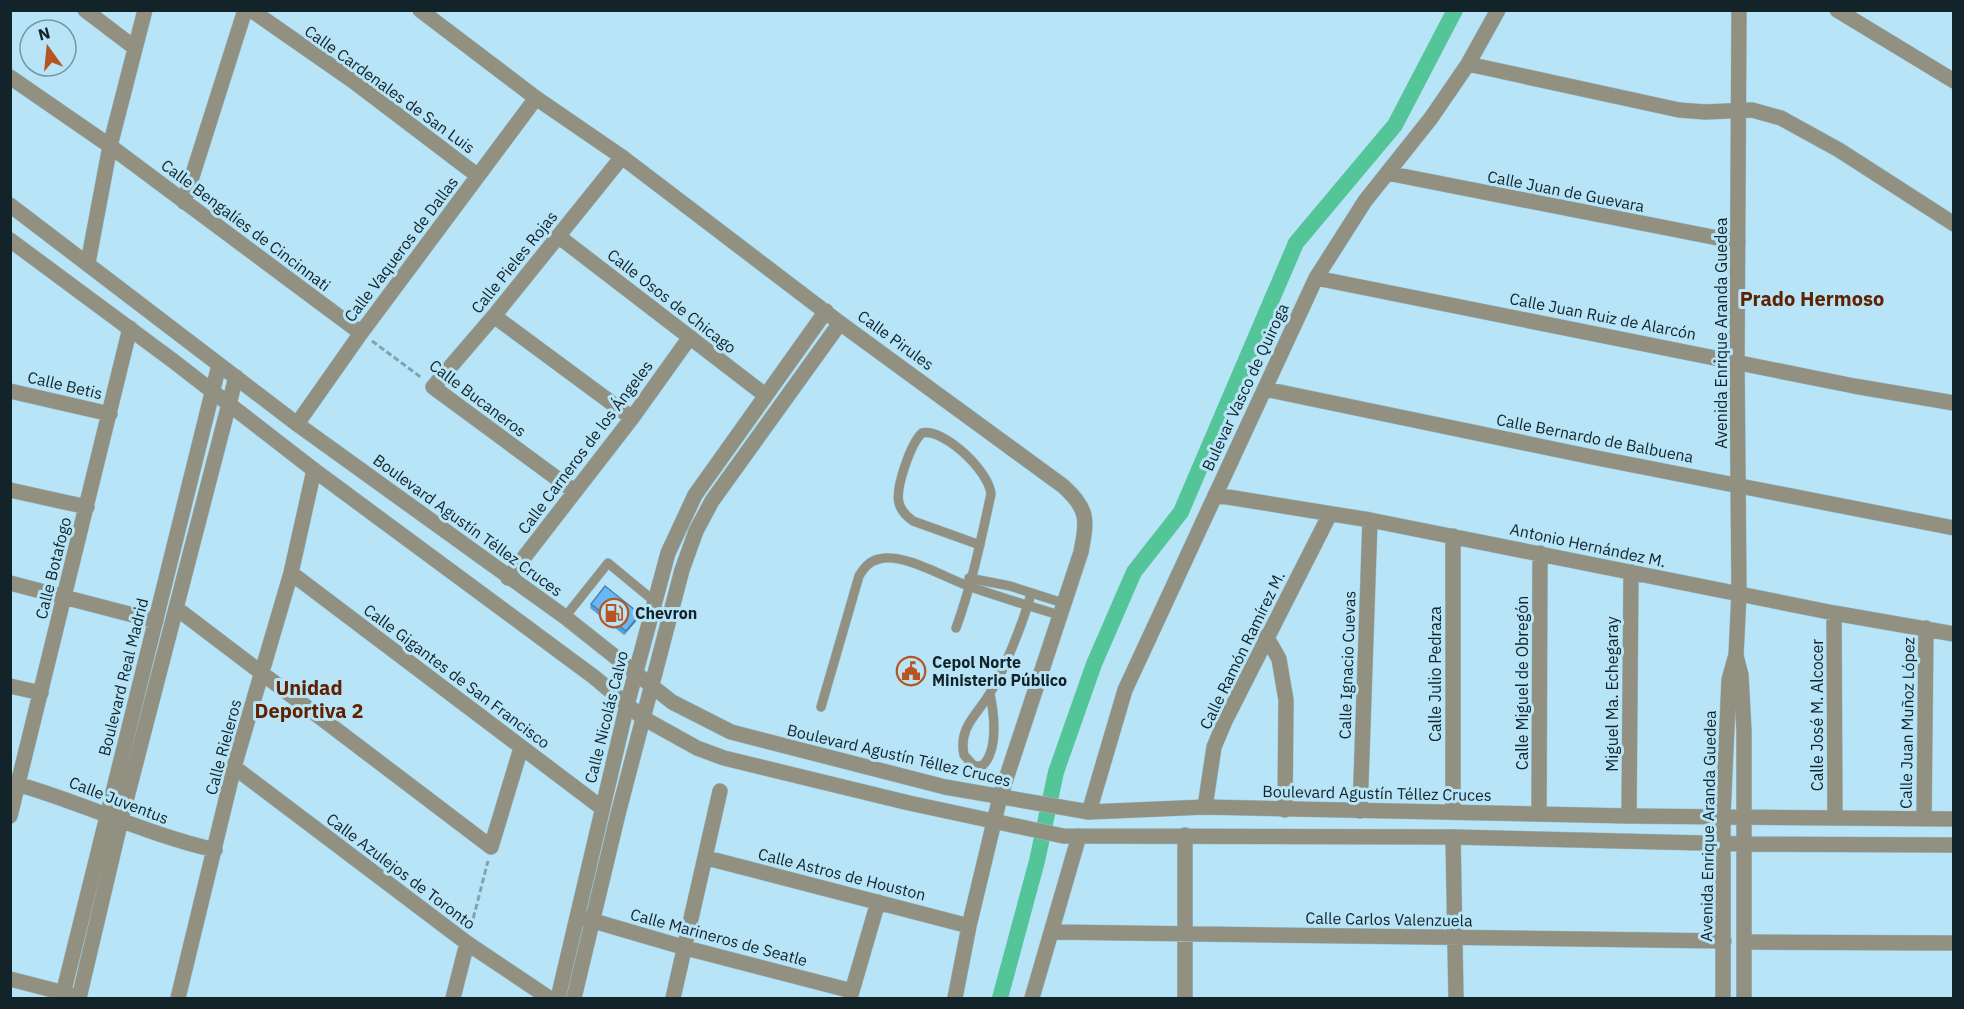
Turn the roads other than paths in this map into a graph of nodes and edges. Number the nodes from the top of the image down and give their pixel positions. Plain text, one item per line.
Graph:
1 (85, 10) edge
2 (145, 10) edge
3 (245, 10) edge
4 (251, 10) edge
5 (420, 10) edge
6 (1498, 10) edge
7 (1739, 10) edge
8 (1837, 10) edge
9 (135, 48) junction
10 (1468, 64) junction
11 (10, 77) edge
12 (1953, 81) edge
13 (536, 98) junction
14 (1739, 111) junction
15 (110, 146) junction
16 (622, 157) junction
17 (1387, 173) junction
18 (478, 176) junction
19 (184, 202) junction
20 (10, 205) edge
21 (1953, 224) edge
22 (558, 236) junction
23 (10, 240) edge
24 (1738, 242) junction
25 (88, 263) junction
26 (1316, 278) junction
27 (826, 311) junction
28 (494, 316) junction
29 (840, 322) junction
30 (130, 328) junction
31 (361, 333) junction
32 (690, 337) junction
33 (1737, 361) junction
34 (219, 365) junction
35 (236, 377) junction
36 (433, 387) joint
37 (1265, 389) junction
38 (10, 391) edge
39 (212, 391) junction
40 (765, 395) junction
41 (1953, 403) edge
42 (230, 404) junction
43 (110, 414) junction
44 (632, 418) junction
45 (297, 424) junction
46 (314, 470) junction
47 (1739, 485) junction
48 (10, 490) edge
49 (574, 492) junction
50 (1215, 495) junction
51 (87, 507) junction
52 (1330, 514) junction
53 (1371, 520) junction
54 (1953, 528) edge
55 (1453, 536) junction
56 (980, 545) junction
57 (1540, 553) junction
58 (1631, 572) junction
59 (291, 573) junction
60 (508, 578) junction
61 (10, 583) edge
62 (972, 583) junction
63 (1031, 593) junction
64 (1739, 593) junction
65 (64, 597) junction
66 (654, 601) junction
67 (1028, 605) junction
68 (176, 608) junction
69 (1061, 609) junction
70 (1834, 613) junction
71 (565, 617) junction
72 (156, 621) junction
73 (956, 628) dead end
74 (1926, 628) junction
75 (1953, 634) edge
76 (1266, 636) junction
77 (1736, 656) junction
78 (262, 673) junction
79 (635, 674) junction
80 (10, 686) edge
81 (652, 687) junction
82 (41, 693) junction
83 (990, 694) junction
84 (627, 705) junction
85 (821, 707) dead end
86 (643, 718) junction
87 (521, 748) junction
88 (234, 767) junction
89 (14, 783) edge
90 (720, 791) dead end
91 (1000, 797) junction
92 (1204, 807) junction
93 (602, 808) junction
94 (1285, 810) junction
95 (1360, 811) junction
96 (1089, 813) junction
97 (1453, 813) junction
98 (1539, 814) junction
99 (10, 816) edge
100 (114, 816) junction
101 (1629, 816) junction
102 (1723, 816) junction
103 (1745, 816) junction
104 (1835, 817) junction
105 (1924, 818) junction
106 (1953, 819) edge
107 (993, 822) junction
108 (1185, 835) junction
109 (1071, 836) junction
110 (1453, 837) junction
111 (1723, 843) junction
112 (1745, 844) junction
113 (1953, 845) edge
114 (215, 850) junction
115 (707, 858) junction
116 (878, 902) junction
117 (577, 916) junction
118 (594, 921) junction
119 (969, 926) junction
120 (1053, 932) junction
121 (1184, 934) junction
122 (1455, 939) junction
123 (1724, 941) junction
124 (1745, 942) junction
125 (466, 943) junction
126 (1953, 943) edge
127 (686, 948) junction
128 (10, 980) edge
129 (851, 995) edge
130 (62, 996) edge
131 (81, 998) edge
132 (178, 999) edge
133 (453, 999) edge
134 (549, 999) edge
135 (558, 999) edge
136 (574, 999) edge
137 (673, 999) edge
138 (955, 999) edge
139 (1032, 999) edge
140 (1185, 999) edge
141 (1456, 999) edge
142 (1723, 999) edge
143 (1744, 999) edge

1 - 9 street
2 - 9 street
3 - 19 street
4 - 18 street, Calle Cardenales de San Luis
5 - 13 street, Calle Pirules
6 - 10 street, Bulevar Vasco de Quiroga
7 - 14 street, Avenida Enrique Aranda Guedea
8 - 12 street
9 - 15 street
10 - 14 street
10 - 17 street, Bulevar Vasco de Quiroga
11 - 15 street, Calle Bengalíes de Cincinnati
13 - 16 street, Calle Pirules
13 - 18 street, Calle Vaqueros de Dallas
14 - 21 street
14 - 24 street, Avenida Enrique Aranda Guedea
15 - 19 street, Calle Bengalíes de Cincinnati
15 - 25 street
16 - 22 street, Calle Pieles Rojas
16 - 27 street, Calle Pirules
17 - 24 street, Calle Juan de Guevara
17 - 26 street, Bulevar Vasco de Quiroga
18 - 31 street, Calle Vaqueros de Dallas
19 - 31 street, Calle Bengalíes de Cincinnati
20 - 25 street, Boulevard Agustín Téllez Cruces
22 - 28 street, Calle Pieles Rojas
22 - 32 street, Calle Osos de Chicago
23 - 30 street
24 - 33 street, Avenida Enrique Aranda Guedea
25 - 34 street, Boulevard Agustín Téllez Cruces
26 - 33 street, Calle Juan Ruiz de Alarcón
26 - 37 street, Bulevar Vasco de Quiroga
27 - 29 street, Calle Pirules
27 - 40 street, Calle Nicolás Calvo
28 - 36 street, Calle Pieles Rojas
28 - 44 street
29 - 69 street, Calle Pirules
29 - 81 street
30 - 39 street
30 - 43 street, Calle Botafogo
31 - 45 street, Calle Vaqueros de Dallas
32 - 40 street, Calle Osos de Chicago
32 - 44 street, Calle Carneros de los Ángeles
33 - 41 street, Calle Juan Ruiz de Alarcón
33 - 47 street, Avenida Enrique Aranda Guedea
34 - 35 street, Boulevard Agustín Téllez Cruces
34 - 39 street, Boulevard Real Madrid
35 - 42 street, Boulevard Real Madrid
35 - 45 street, Boulevard Agustín Téllez Cruces
36 - 49 street, Calle Bucaneros
37 - 47 street, Calle Bernardo de Balbuena
37 - 50 street, Bulevar Vasco de Quiroga
38 - 43 street, Calle Betis
39 - 42 street
39 - 72 street, Boulevard Real Madrid
40 - 66 street, Calle Nicolás Calvo
42 - 46 street
42 - 68 street, Boulevard Real Madrid
43 - 51 street, Calle Botafogo
44 - 49 street, Calle Carneros de los Ángeles
45 - 60 street, Boulevard Agustín Téllez Cruces
46 - 59 street, Calle Rieleros
46 - 84 street
47 - 54 street, Calle Bernardo de Balbuena
47 - 64 street, Avenida Enrique Aranda Guedea
48 - 51 street
49 - 60 street, Calle Carneros de los Ángeles
50 - 52 street, Antonio Hernández M.
50 - 96 street, Bulevar Vasco de Quiroga
51 - 65 street, Calle Botafogo
52 - 53 street, Antonio Hernández M.
52 - 76 street, Calle Ramón Ramírez M.
53 - 55 street, Antonio Hernández M.
53 - 95 street, Calle Ignacio Cuevas
55 - 57 street, Antonio Hernández M.
55 - 97 street, Calle Julio Pedraza
56 - 56 lane
56 - 62 lane
57 - 58 street, Antonio Hernández M.
57 - 98 street, Calle Miguel de Obregón
58 - 64 street, Antonio Hernández M.
58 - 101 street, Miguel Ma. Echegaray
59 - 78 street, Calle Rieleros
59 - 87 street, Calle Gigantes de San Francisco
60 - 71 street, Boulevard Agustín Téllez Cruces
61 - 65 street
62 - 63 lane
62 - 67 lane
62 - 73 lane
62 - 85 lane
63 - 67 lane
63 - 69 lane
64 - 70 street, Antonio Hernández M.
64 - 77 street, Avenida Enrique Aranda Guedea
65 - 72 street
65 - 82 street, Calle Botafogo
66 - 71 lane
66 - 79 street, Calle Nicolás Calvo
67 - 69 lane
67 - 83 lane
68 - 78 street
68 - 100 street, Boulevard Real Madrid
69 - 91 street, Calle Pirules
70 - 74 street, Antonio Hernández M.
70 - 104 street, Calle José M. Alcocer
71 - 79 street, Boulevard Agustín Téllez Cruces
72 - 100 street, Boulevard Real Madrid
74 - 75 street, Antonio Hernández M.
74 - 105 street, Calle Juan Muñoz López
76 - 92 street, Calle Ramón Ramírez M.
76 - 94 street
77 - 102 street, Avenida Enrique Aranda Guedea
77 - 103 street, Avenida Enrique Aranda Guedea
78 - 87 street
78 - 88 street, Calle Rieleros
79 - 81 street, Boulevard Agustín Téllez Cruces
79 - 84 street, Calle Nicolás Calvo
80 - 82 street
81 - 86 street
81 - 91 street, Boulevard Agustín Téllez Cruces
82 - 89 street, Calle Botafogo
83 - 83 lane
84 - 86 street
84 - 93 street, Calle Nicolás Calvo
86 - 107 street
86 - 118 street
87 - 93 street, Calle Gigantes de San Francisco
88 - 114 street, Calle Rieleros
88 - 125 street, Calle Azulejos de Toronto
89 - 99 street, Calle Botafogo
89 - 100 street, Calle Juventus
90 - 115 street
91 - 96 street, Boulevard Agustín Téllez Cruces
91 - 107 street, Calle Pirules
92 - 94 street, Boulevard Agustín Téllez Cruces
92 - 96 street, Boulevard Agustín Téllez Cruces
93 - 117 street, Calle Nicolás Calvo
94 - 95 street, Boulevard Agustín Téllez Cruces
95 - 97 street, Boulevard Agustín Téllez Cruces
97 - 98 street, Boulevard Agustín Téllez Cruces
98 - 101 street, Boulevard Agustín Téllez Cruces
100 - 114 street, Calle Juventus
100 - 130 street, Boulevard Real Madrid
100 - 131 street, Boulevard Real Madrid
101 - 102 street, Boulevard Agustín Téllez Cruces
102 - 103 street, Boulevard Agustín Téllez Cruces
102 - 111 street, Avenida Enrique Aranda Guedea
103 - 104 street, Boulevard Agustín Téllez Cruces
103 - 112 street, Avenida Enrique Aranda Guedea
104 - 105 street, Boulevard Agustín Téllez Cruces
105 - 106 street, Boulevard Agustín Téllez Cruces
107 - 109 street
107 - 119 street, Calle Pirules
108 - 109 street
108 - 110 street
108 - 121 street
109 - 120 street
110 - 111 street
110 - 122 street
111 - 112 street
111 - 123 street, Avenida Enrique Aranda Guedea
112 - 113 street
112 - 124 street, Avenida Enrique Aranda Guedea
114 - 132 street, Calle Rieleros
115 - 116 street, Calle Astros de Houston
115 - 127 street
116 - 119 street, Calle Astros de Houston
116 - 129 street
117 - 118 street, Calle Marineros de Seatle
117 - 135 street, Calle Nicolás Calvo
118 - 127 street, Calle Marineros de Seatle
118 - 136 street
119 - 138 street, Calle Pirules
120 - 121 street, Calle Carlos Valenzuela
120 - 139 street
121 - 122 street, Calle Carlos Valenzuela
121 - 140 street
122 - 123 street, Calle Carlos Valenzuela
122 - 141 street
123 - 142 street, Avenida Enrique Aranda Guedea
124 - 126 street
124 - 143 street, Avenida Enrique Aranda Guedea
125 - 133 street
125 - 134 street, Calle Azulejos de Toronto
127 - 129 street, Calle Marineros de Seatle
127 - 137 street
128 - 130 street
130 - 131 street

